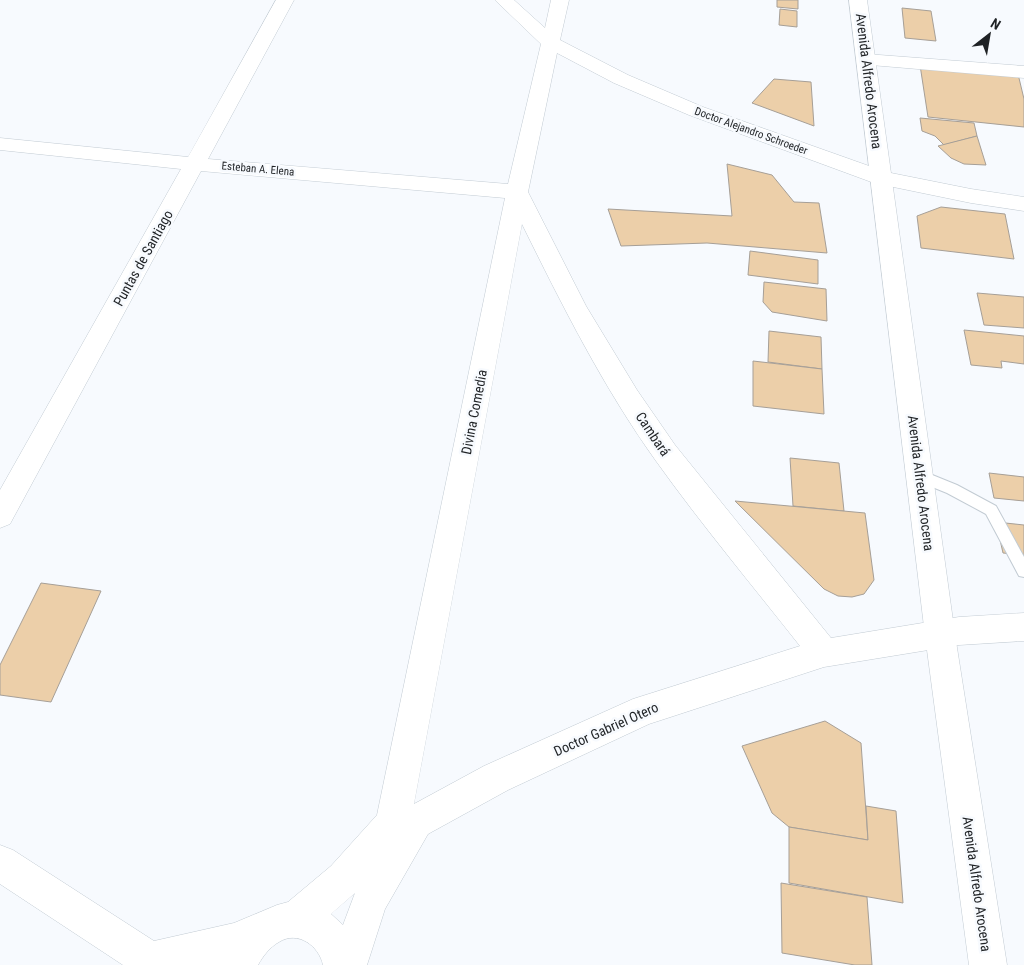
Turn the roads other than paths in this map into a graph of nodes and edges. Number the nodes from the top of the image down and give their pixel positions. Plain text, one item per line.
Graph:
1 (285, 0) edge
2 (504, 0) edge
3 (560, 0) edge
4 (858, 0) edge
5 (550, 42) junction
6 (866, 60) junction
7 (1024, 72) edge
8 (0, 144) edge
9 (196, 164) junction
10 (881, 178) junction
11 (517, 192) junction
12 (1024, 204) edge
13 (920, 476) junction
14 (0, 516) edge
15 (1024, 571) edge
16 (1024, 628) edge
17 (940, 635) junction
18 (824, 653) junction
19 (404, 823) junction
20 (0, 863) edge
21 (295, 920) junction
22 (260, 933) junction
23 (152, 964) edge
24 (238, 965) edge
25 (342, 965) edge
26 (348, 965) edge
27 (988, 965) edge

1 - 9 street, Puntas de Santiago
2 - 5 street, Doctor Alejandro Schroeder
3 - 5 street, Divina Comedia
4 - 6 street, Avenida Alfredo Arocena
5 - 10 street, Doctor Alejandro Schroeder
5 - 11 street, Divina Comedia
6 - 7 street
6 - 10 street, Avenida Alfredo Arocena
8 - 9 street, Esteban A. Elena
9 - 11 street, Esteban A. Elena
9 - 14 street, Puntas de Santiago
10 - 12 street, Doctor Alejandro Schroeder
10 - 13 street, Avenida Alfredo Arocena
11 - 18 street, Cambará
11 - 19 street, Divina Comedia
13 - 15 lane
13 - 17 street, Avenida Alfredo Arocena
16 - 17 street, Doctor Gabriel Otero
17 - 18 street, Doctor Gabriel Otero
17 - 27 street, Avenida Alfredo Arocena
18 - 19 street, Doctor Gabriel Otero
19 - 21 street, Doctor Gabriel Otero
19 - 26 street, Divina Comedia
20 - 23 street
21 - 22 street
21 - 25 street
22 - 23 street
22 - 24 street

